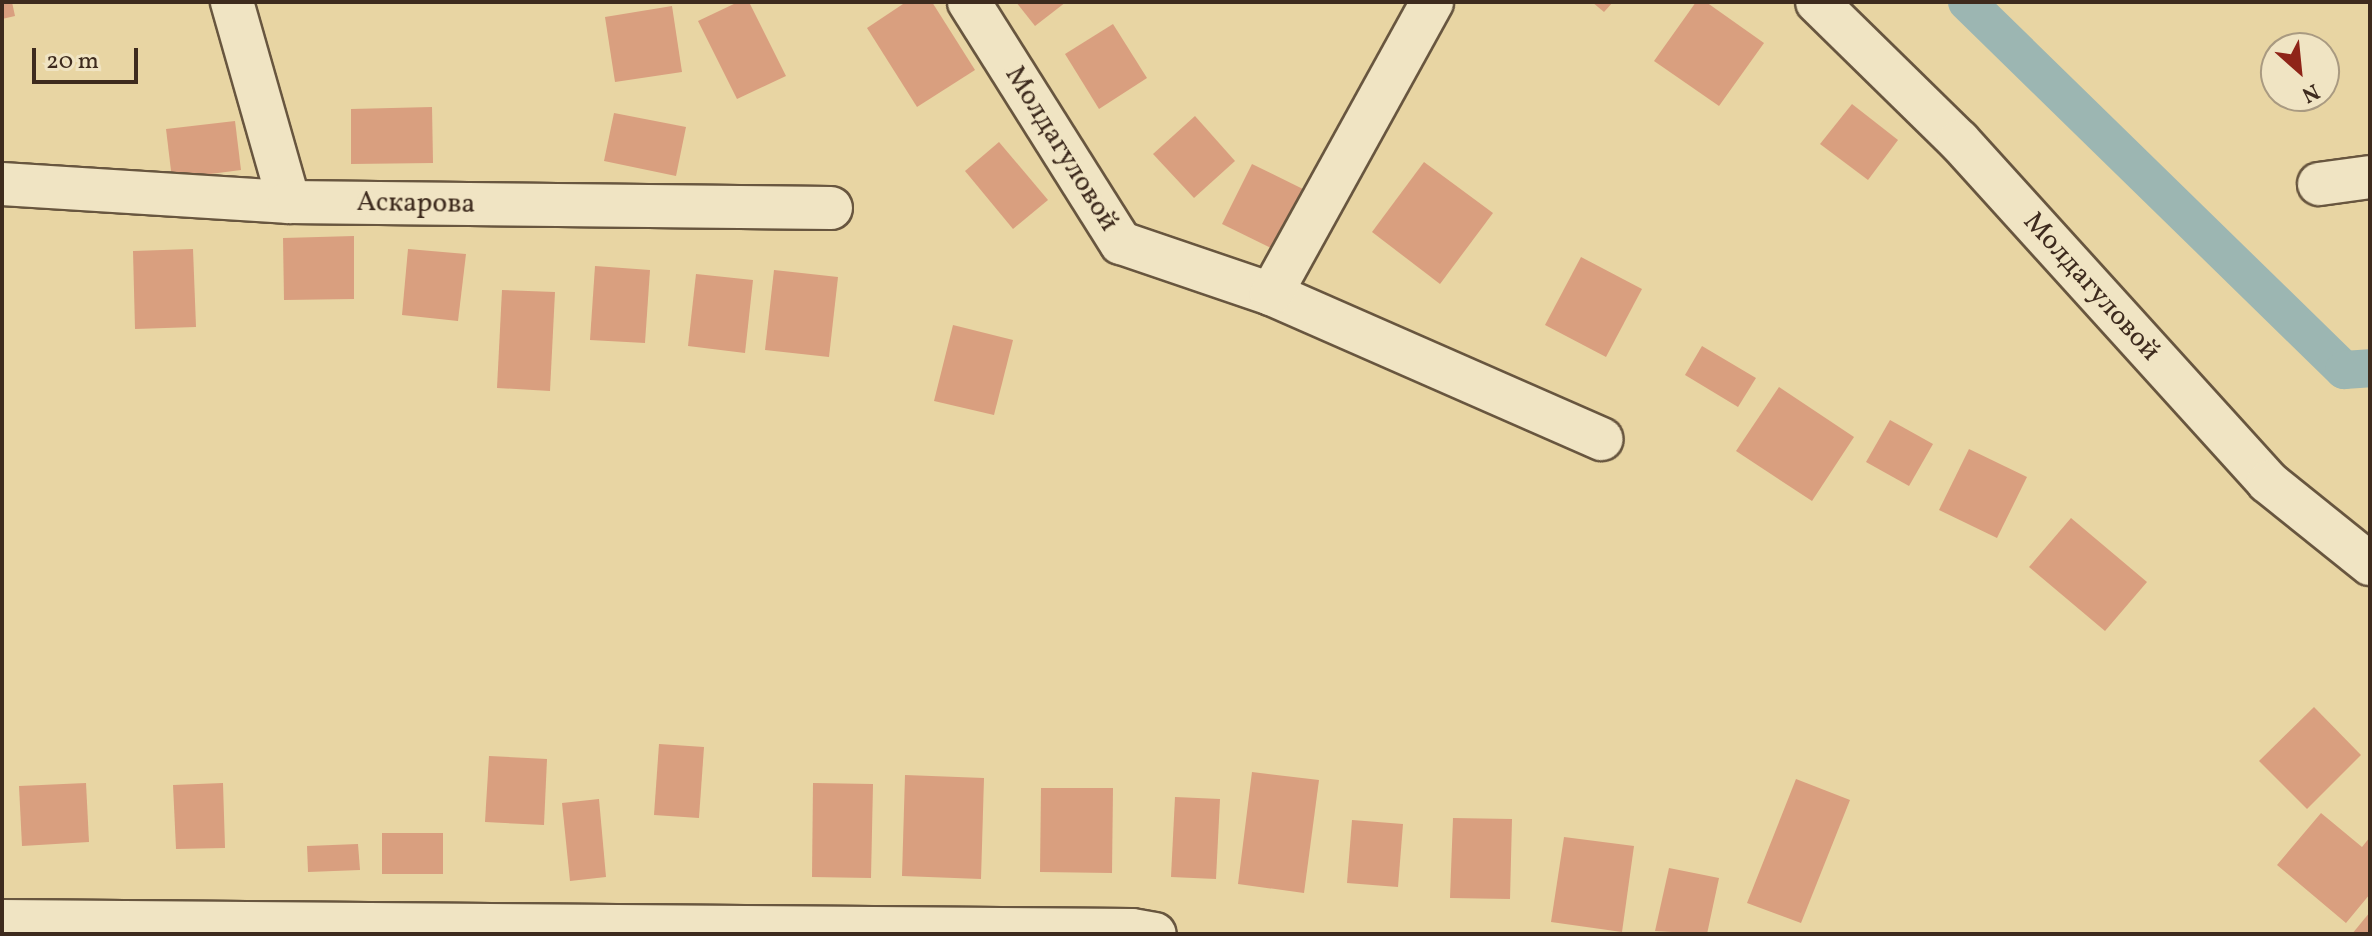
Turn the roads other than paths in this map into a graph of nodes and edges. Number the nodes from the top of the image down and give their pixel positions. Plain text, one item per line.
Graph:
1 (232, 2) edge
2 (969, 2) edge
3 (1432, 2) edge
4 (1817, 2) edge
5 (2370, 177) edge
6 (2, 184) edge
7 (2319, 184) dead end
8 (289, 202) junction
9 (831, 208) dead end
10 (1271, 294) junction
11 (1602, 439) dead end
12 (2370, 564) edge
13 (2, 921) edge
14 (1140, 933) edge

1 - 8 street
2 - 10 street, Молдагуловой
3 - 10 street
4 - 12 street, Молдагуловой
5 - 7 street
6 - 8 street, Аскарова
8 - 9 street, Аскарова
10 - 11 street, Молдагуловой
13 - 14 street

